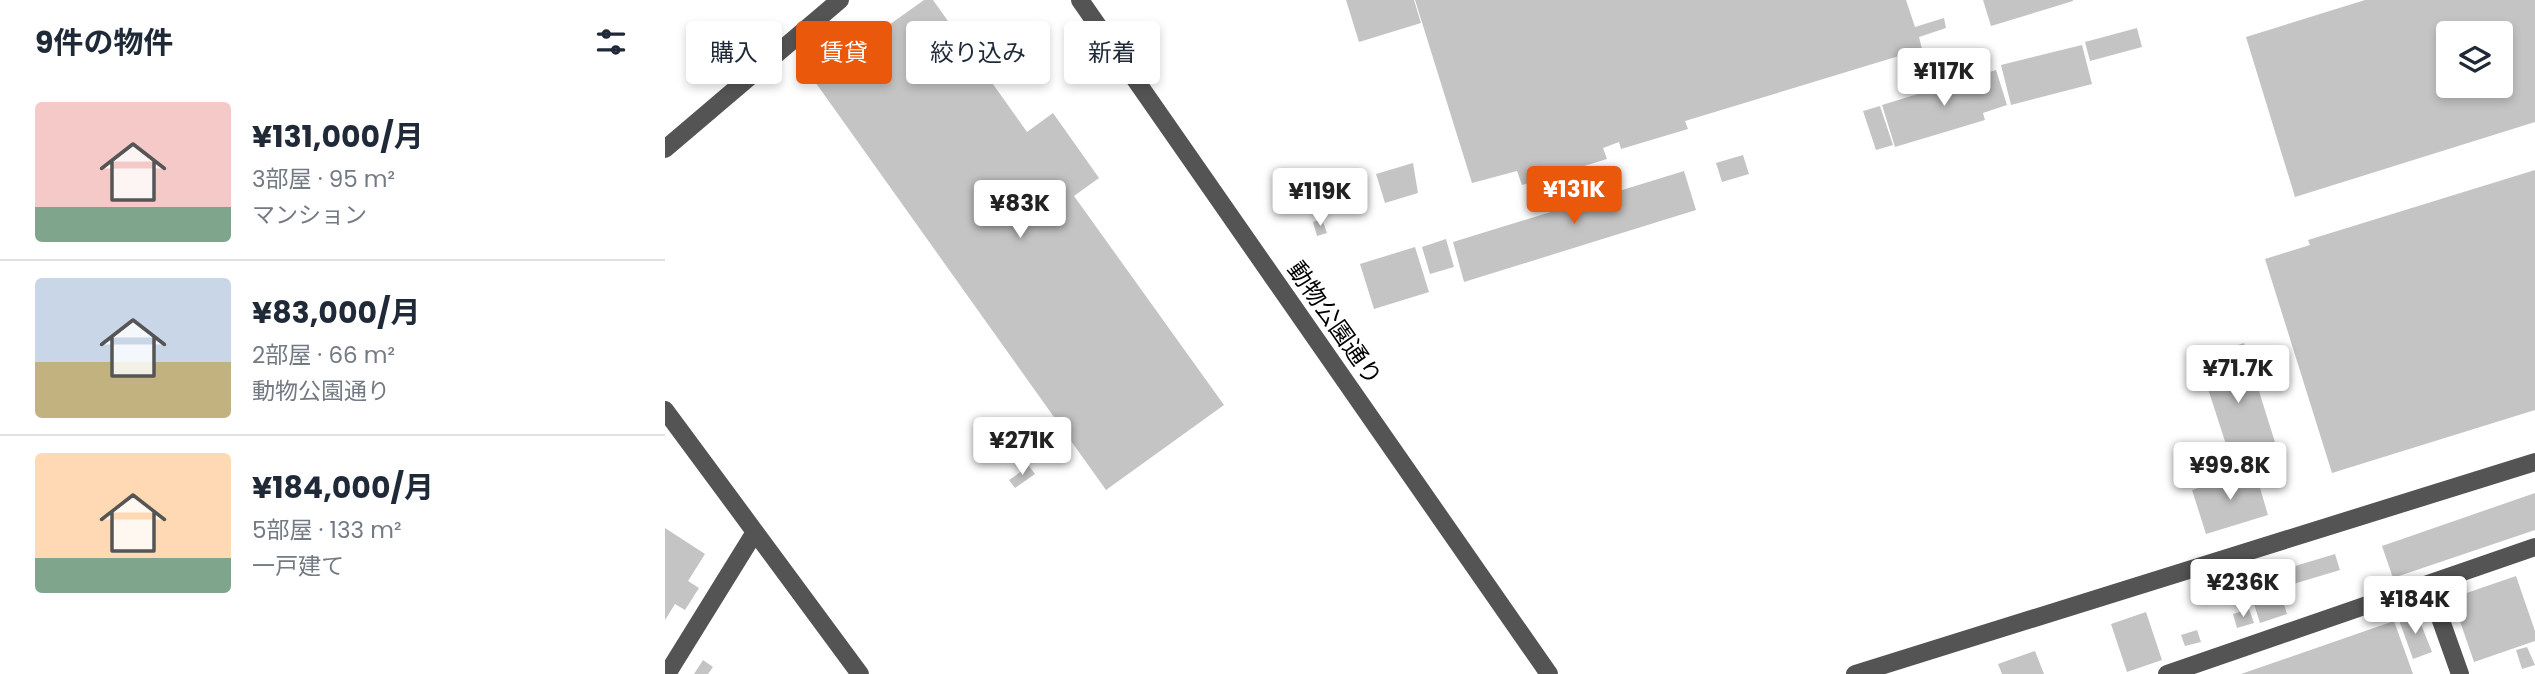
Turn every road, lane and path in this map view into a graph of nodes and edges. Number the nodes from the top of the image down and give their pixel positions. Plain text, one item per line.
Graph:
1 (841, 0) edge
2 (1080, 0) edge
3 (665, 149) edge
4 (665, 410) edge
5 (2535, 462) edge
6 (755, 532) junction
7 (2535, 547) edge
8 (2428, 584) junction
9 (667, 674) edge
10 (860, 674) edge
11 (1549, 674) edge
12 (1855, 674) edge
13 (2167, 674) edge
14 (2460, 674) edge

1 - 3 street
2 - 11 street, 動物公園通り
4 - 6 street
5 - 12 street
6 - 9 street
6 - 10 street
7 - 8 street
8 - 13 street
8 - 14 street

